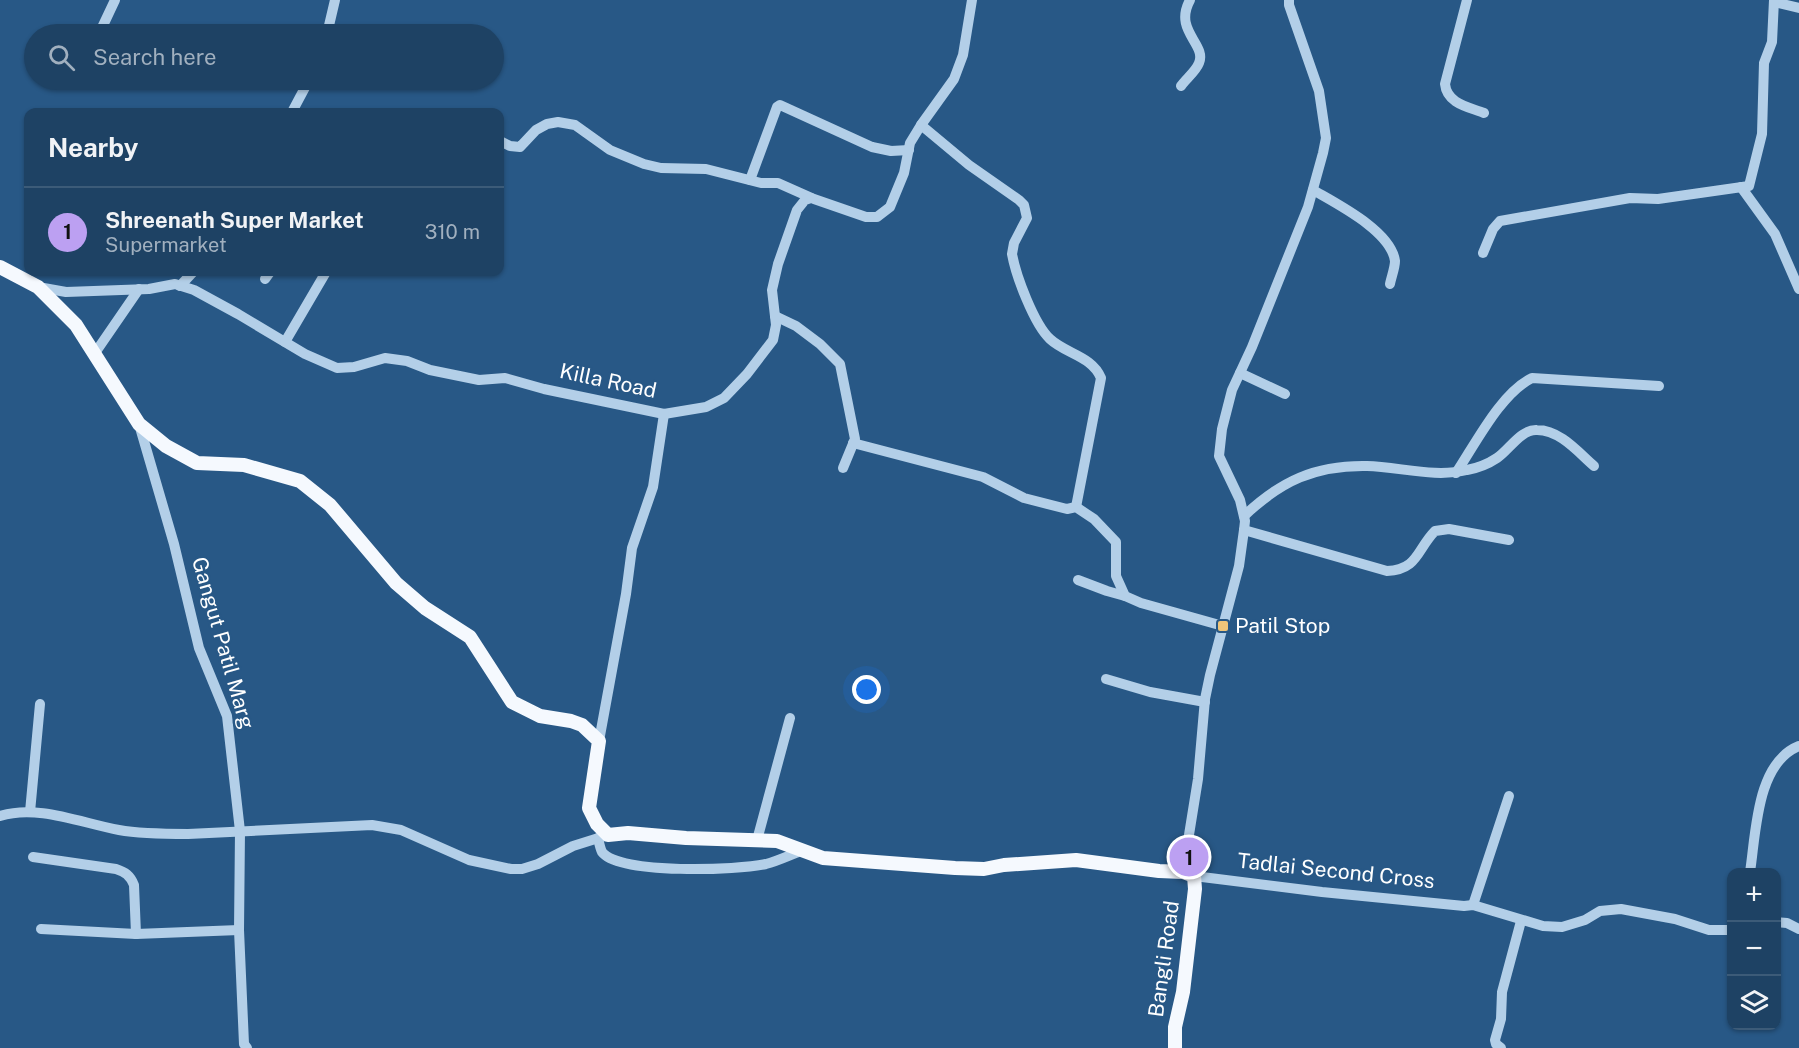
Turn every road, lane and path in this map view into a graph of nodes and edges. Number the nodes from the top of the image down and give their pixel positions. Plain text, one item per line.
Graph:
1 (115, 0) edge
2 (335, 0) edge
3 (972, 0) edge
4 (1190, 0) edge
5 (1290, 0) edge
6 (1467, 0) edge
7 (1774, 1) edge
8 (1799, 8) edge
9 (104, 24) edge
10 (329, 24) edge
11 (1181, 86) dead end
12 (304, 90) edge
13 (294, 108) edge
14 (1484, 113) dead end
15 (921, 125) junction
16 (504, 143) edge
17 (909, 150) junction
18 (750, 180) junction
19 (1741, 187) junction
20 (1313, 190) junction
21 (811, 198) junction
22 (1484, 253) dead end
23 (0, 267) edge
24 (189, 276) edge
25 (324, 276) edge
26 (1390, 284) dead end
27 (38, 286) junction
28 (180, 286) junction
29 (139, 289) junction
30 (1799, 289) edge
31 (775, 316) junction
32 (285, 342) junction
33 (95, 353) junction
34 (1240, 373) junction
35 (1659, 386) dead end
36 (1285, 394) dead end
37 (664, 414) junction
38 (139, 424) junction
39 (853, 443) junction
40 (1594, 466) dead end
41 (843, 468) dead end
42 (1456, 473) junction
43 (1076, 507) junction
44 (1244, 516) junction
45 (1244, 530) junction
46 (1509, 540) dead end
47 (1078, 580) dead end
48 (1125, 596) junction
49 (1223, 626) junction
50 (1106, 680) dead end
51 (1205, 702) junction
52 (40, 704) dead end
53 (790, 718) dead end
54 (599, 741) junction
55 (1799, 746) edge
56 (1509, 796) dead end
57 (30, 812) junction
58 (0, 816) edge
59 (240, 831) junction
60 (603, 837) junction
61 (757, 840) junction
62 (801, 851) junction
63 (33, 857) dead end
64 (1751, 868) edge
65 (1188, 874) junction
66 (1473, 905) junction
67 (1521, 921) junction
68 (1782, 922) edge
69 (41, 929) dead end
70 (1799, 929) edge
71 (239, 930) junction
72 (1727, 930) edge
73 (135, 934) junction
74 (247, 1048) edge
75 (1174, 1048) edge
76 (1501, 1048) edge

1 - 9 street
2 - 10 street
3 - 15 street
4 - 11 street
5 - 20 street
6 - 14 street
7 - 8 street
7 - 19 street
12 - 13 street
15 - 17 street
15 - 43 street
16 - 18 street
17 - 18 street
17 - 21 street
18 - 21 street
19 - 22 street
19 - 30 street
20 - 26 street
20 - 34 street
21 - 31 street, Killa Road
23 - 27 main road, Killa Road
24 - 28 street
25 - 32 street
27 - 29 street, Killa Road
27 - 33 main road, Gangut Patil Marg
28 - 29 street, Killa Road
28 - 32 street, Killa Road
29 - 33 street
31 - 37 street, Killa Road
31 - 39 street
32 - 37 street, Killa Road
33 - 38 main road, Gangut Patil Marg
34 - 36 street
34 - 44 street
35 - 42 street
37 - 54 street
38 - 54 main road
38 - 59 street, Gangut Patil Marg
39 - 41 street
39 - 43 street
40 - 42 street
42 - 44 street
43 - 48 street
44 - 45 street
45 - 46 street
45 - 49 street
47 - 48 street
48 - 49 street
49 - 51 street
50 - 51 street
51 - 65 street
52 - 57 street
53 - 61 street
54 - 60 main road
55 - 64 street
56 - 66 street
57 - 58 street, Tadlai Second Cross
57 - 59 street, Tadlai Second Cross
59 - 60 street, Tadlai Second Cross
59 - 71 street, Gangut Patil Marg
60 - 61 main road, Tadlai Second Cross
60 - 62 street
61 - 62 main road, Tadlai Second Cross
62 - 65 main road, Tadlai Second Cross
63 - 73 street
65 - 66 street, Tadlai Second Cross
65 - 75 main road, Bangli Road
66 - 67 street, Tadlai Second Cross
67 - 72 street, Tadlai Second Cross
67 - 76 street
68 - 70 street
69 - 73 street
71 - 73 street
71 - 74 street, Gangut Patil Marg

